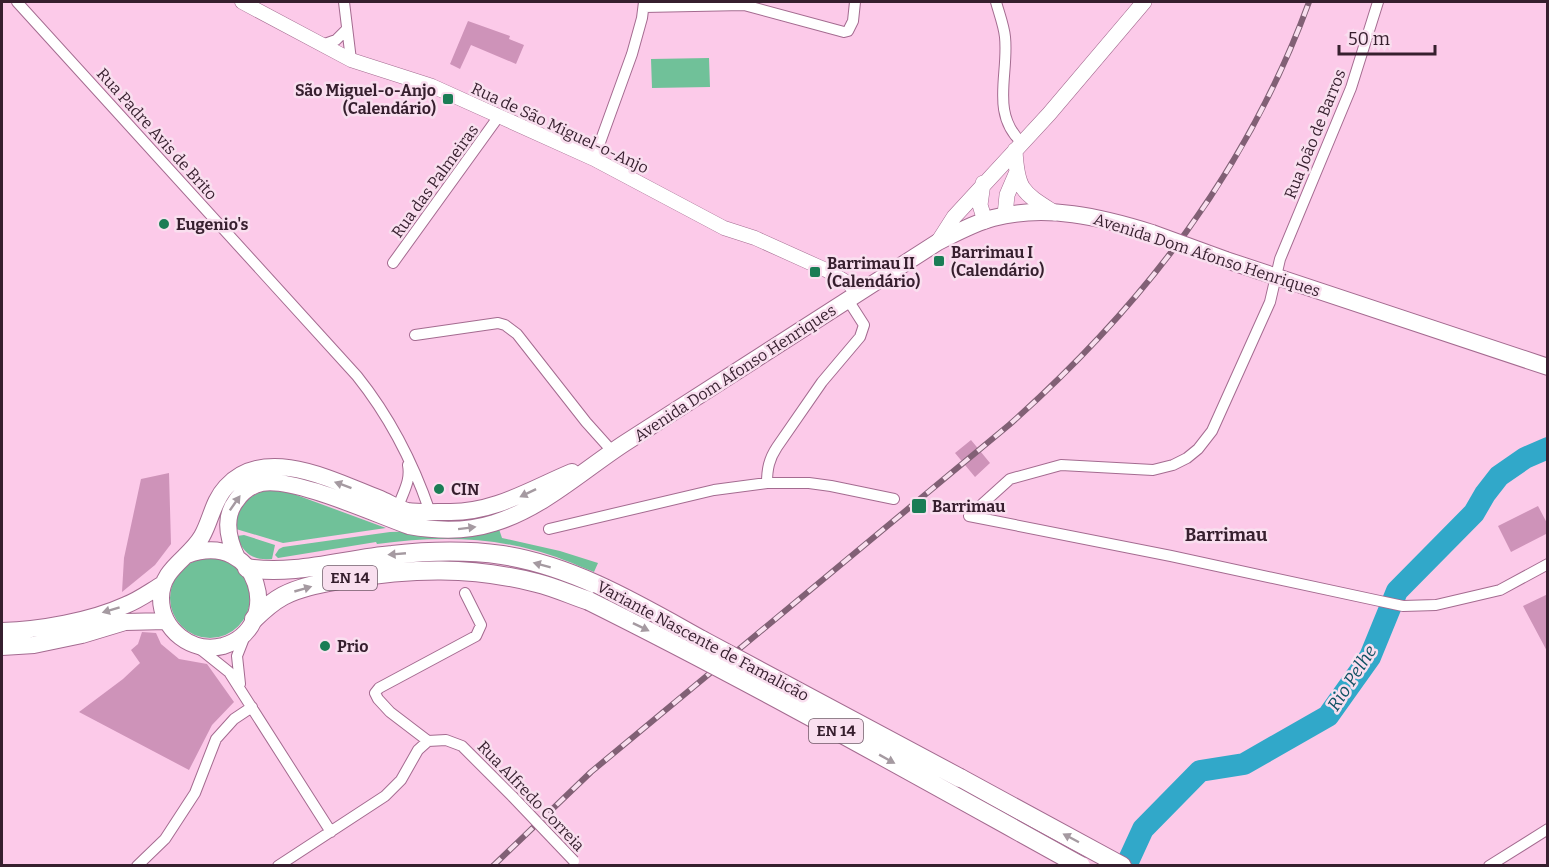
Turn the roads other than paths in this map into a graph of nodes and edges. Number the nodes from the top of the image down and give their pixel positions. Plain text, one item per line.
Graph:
1 (17, 2) edge
2 (243, 2) edge
3 (344, 2) edge
4 (855, 2) edge
5 (996, 2) edge
6 (1144, 2) edge
7 (1378, 2) edge
8 (744, 3) edge
9 (644, 4) edge
10 (346, 30) junction
11 (322, 45) junction
12 (351, 60) junction
13 (499, 116) junction
14 (1018, 146) junction
15 (594, 159) junction
16 (1016, 174) junction
17 (983, 183) junction
18 (1054, 213) junction
19 (1005, 215) junction
20 (985, 220) junction
21 (938, 242) junction
22 (393, 263) dead end
23 (1275, 276) junction
24 (854, 297) junction
25 (415, 335) dead end
26 (1548, 367) edge
27 (407, 455) junction
28 (606, 455) junction
29 (767, 483) junction
30 (894, 499) dead end
31 (430, 512) junction
32 (405, 515) junction
33 (549, 529) dead end
34 (187, 555) junction
35 (242, 563) junction
36 (1548, 564) edge
37 (163, 584) junction
38 (465, 593) dead end
39 (166, 621) junction
40 (251, 624) junction
41 (2, 631) edge
42 (195, 645) junction
43 (2, 647) edge
44 (241, 690) junction
45 (252, 707) junction
46 (428, 741) junction
47 (1548, 829) edge
48 (331, 832) junction
49 (575, 863) edge
50 (137, 866) edge
51 (278, 866) edge
52 (1082, 866) edge
53 (1122, 866) edge
54 (1489, 866) edge

1 - 27 street, Rua Padre Avis de Brito
2 - 11 street, Rua de São Miguel-o-Anjo
3 - 10 street
4 - 8 street
5 - 14 street
6 - 14 main road
7 - 23 street, Rua João de Barros
8 - 9 street
9 - 15 street
10 - 11 street
10 - 12 street
11 - 12 street, Rua de São Miguel-o-Anjo
12 - 13 street, Rua de São Miguel-o-Anjo
13 - 15 street, Rua de São Miguel-o-Anjo
13 - 22 street, Rua das Palmeiras
14 - 16 main road
14 - 17 main road
15 - 24 street, Rua de São Miguel-o-Anjo
16 - 18 main road
16 - 19 main road
17 - 20 main road
17 - 21 main road
18 - 19 main road, Avenida Dom Afonso Henriques
18 - 23 main road, Avenida Dom Afonso Henriques, bridge
19 - 20 main road, Avenida Dom Afonso Henriques
20 - 21 main road, Avenida Dom Afonso Henriques
21 - 24 main road, Avenida Dom Afonso Henriques
23 - 26 main road, Avenida Dom Afonso Henriques
23 - 36 street, Rua João de Barros
24 - 28 main road, Avenida Dom Afonso Henriques
24 - 29 street
25 - 28 street
27 - 31 street, Rua Padre Avis de Brito
27 - 32 street, Rua Padre Avis de Brito
28 -> 31 main road, Avenida Dom Afonso Henriques
32 -> 28 main road, Avenida Dom Afonso Henriques
29 - 30 street
29 - 33 street
31 - 32 main road, Avenida Dom Afonso Henriques
32 -> 34 main road, Avenida Dom Afonso Henriques
35 -> 32 main road, Avenida Dom Afonso Henriques
34 - 35 main road, EN 14
34 - 37 main road, Avenida Dom Afonso Henriques
35 - 40 main road, Avenida Dom Afonso Henriques
53 -> 35 highway, Variante Nascente de Famalicão / EN 14, bridge
37 - 39 main road
37 -> 41 main road, Avenida Dom Afonso Henriques
38 - 46 street
39 - 42 main road
39 - 43 main road
40 - 42 main road, EN 14
40 - 44 street
40 -> 52 highway, Variante Nascente de Famalicão / EN 14, bridge
42 - 44 street
44 - 45 street
45 - 48 street
45 - 50 street
46 - 48 street
46 - 49 street, Rua Alfredo Correia, bridge
47 - 54 street
48 - 51 street

